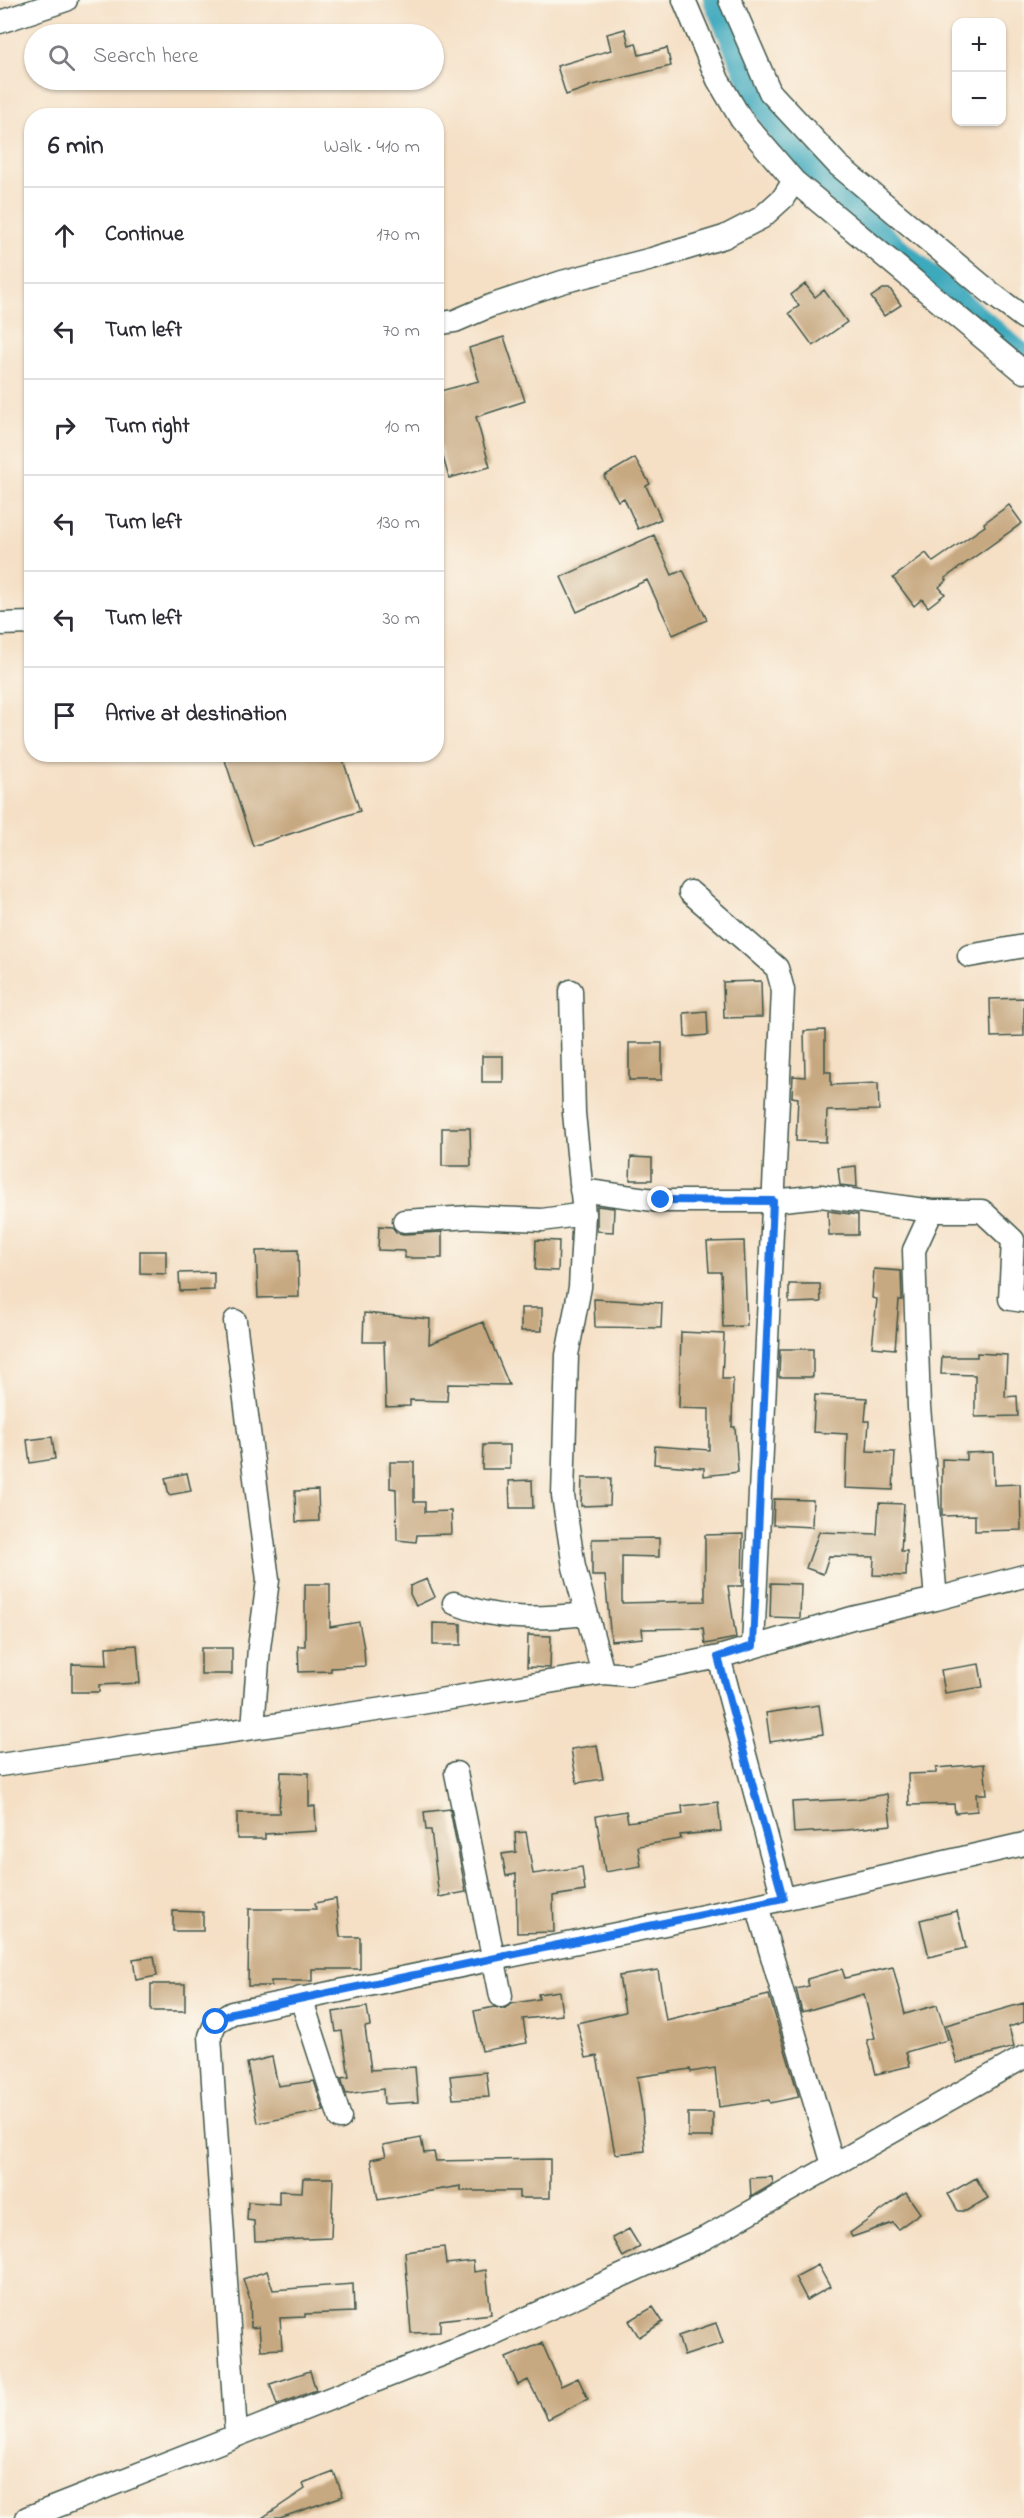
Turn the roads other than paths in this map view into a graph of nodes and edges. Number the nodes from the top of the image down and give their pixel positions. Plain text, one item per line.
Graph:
1 (66, 0) edge
2 (684, 0) edge
3 (730, 0) edge
4 (0, 22) edge
5 (794, 181) junction
6 (1024, 318) edge
7 (444, 323) edge
8 (1024, 372) edge
9 (24, 623) edge
10 (0, 624) edge
11 (690, 892) dead end
12 (1024, 946) edge
13 (969, 956) dead end
14 (571, 991) dead end
15 (580, 1190) junction
16 (773, 1201) junction
17 (932, 1211) junction
18 (584, 1215) junction
19 (404, 1221) dead end
20 (1024, 1301) edge
21 (235, 1321) dead end
22 (1024, 1576) edge
23 (936, 1599) junction
24 (454, 1603) dead end
25 (586, 1614) junction
26 (753, 1646) junction
27 (723, 1672) junction
28 (603, 1673) junction
29 (253, 1728) junction
30 (0, 1765) edge
31 (456, 1773) dead end
32 (1024, 1844) edge
33 (783, 1898) junction
34 (757, 1905) junction
35 (494, 1958) junction
36 (501, 1996) dead end
37 (301, 1998) junction
38 (1024, 2057) edge
39 (340, 2118) dead end
40 (833, 2165) junction
41 (236, 2434) junction
42 (27, 2518) edge

1 - 4 street
2 - 5 street
3 - 6 street
5 - 7 street
5 - 8 street
9 - 10 street
11 - 16 street
12 - 13 street
14 - 15 street
15 - 16 street
15 - 18 street
16 - 17 street
16 - 26 street
17 - 20 street
17 - 23 street
18 - 19 street
18 - 25 street
21 - 29 street
22 - 23 street
23 - 26 street
24 - 25 street
25 - 28 street
26 - 27 street
27 - 28 street
27 - 33 street
28 - 29 street
29 - 30 street
31 - 35 street
32 - 33 street
33 - 34 street
34 - 35 street
34 - 40 street
35 - 36 street
35 - 37 street
37 - 39 street
37 - 41 street
38 - 40 street
40 - 41 street
41 - 42 street

